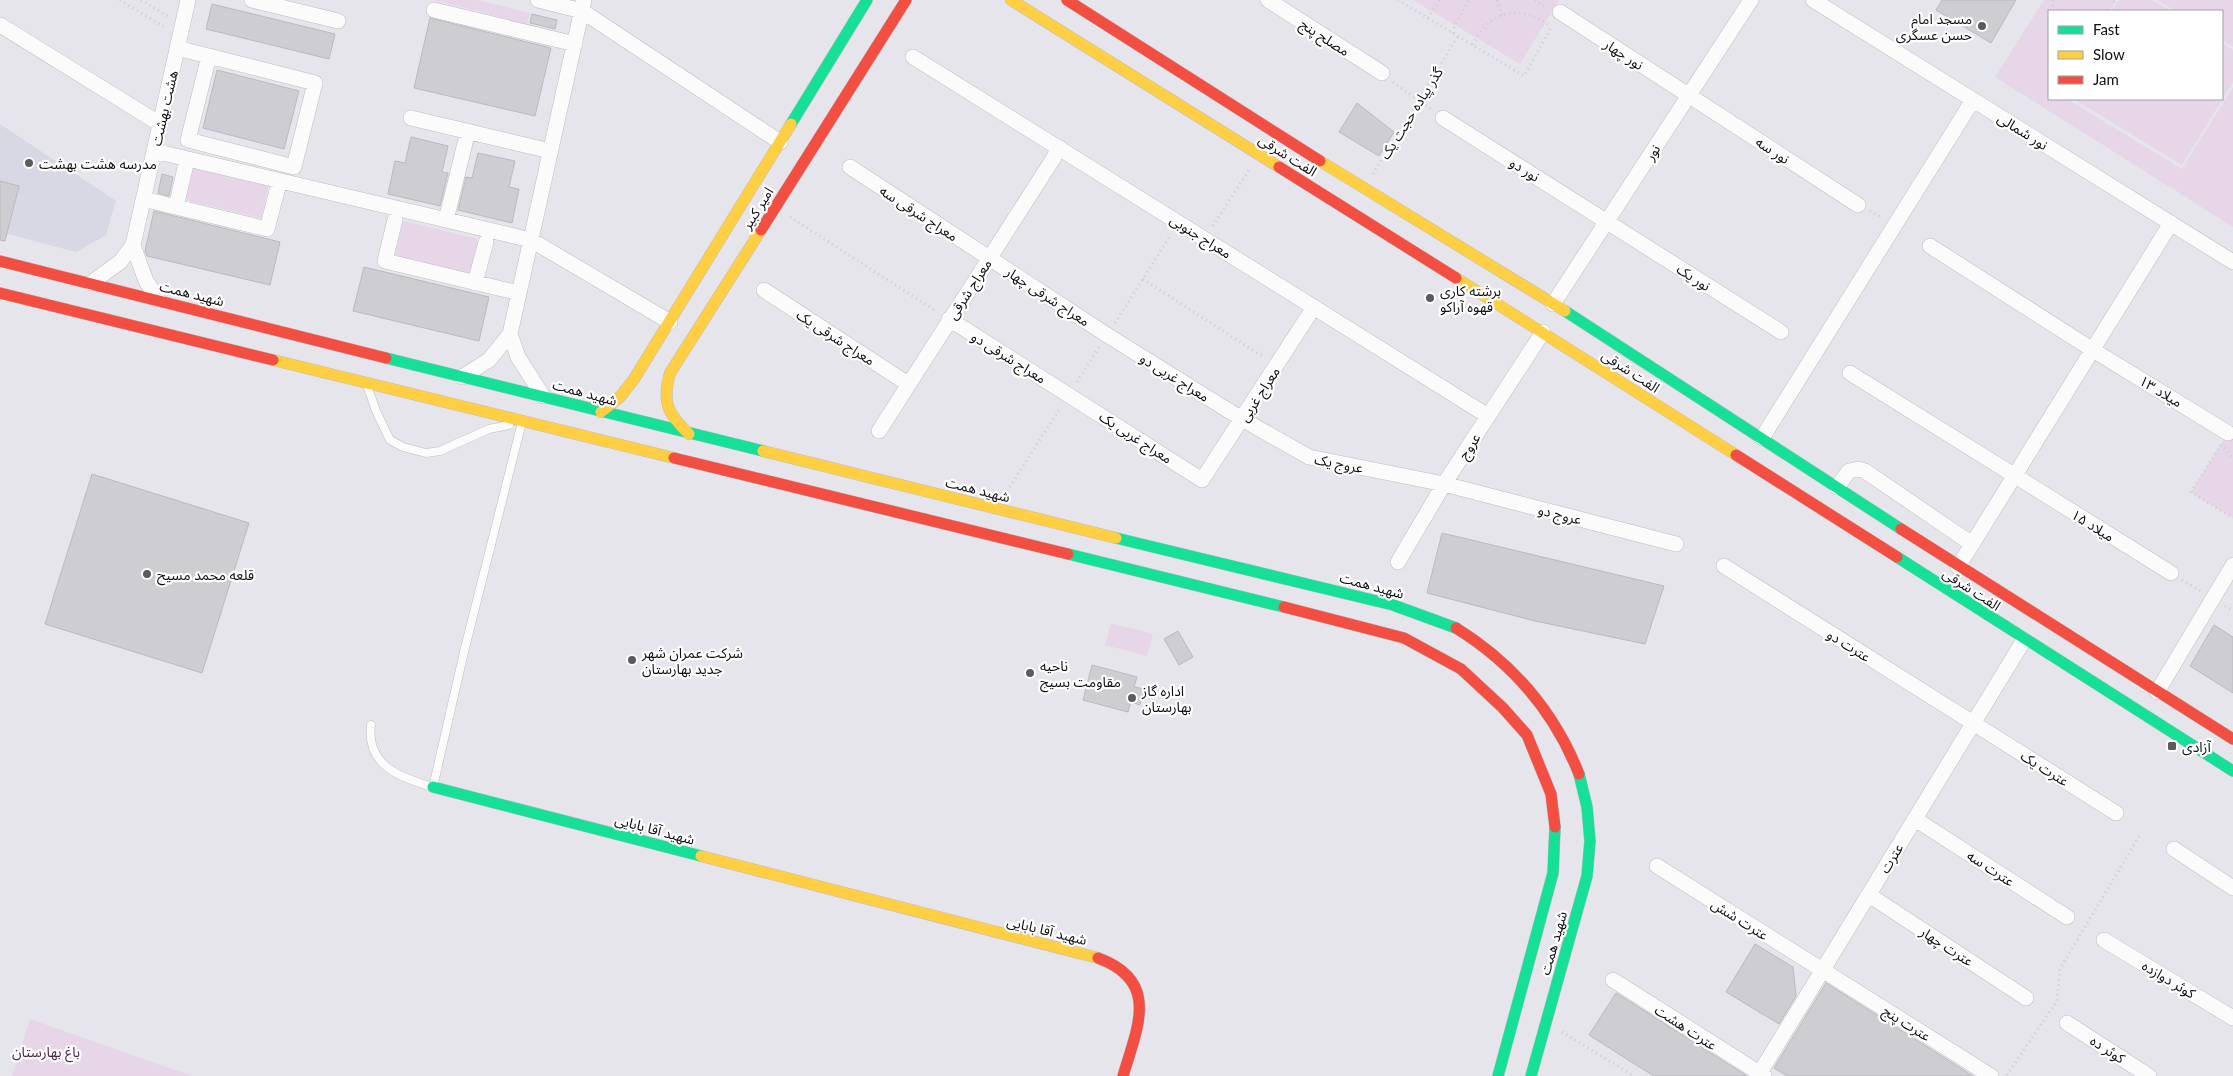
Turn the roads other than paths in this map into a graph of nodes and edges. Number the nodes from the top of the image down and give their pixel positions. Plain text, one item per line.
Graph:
1 (188, 0) edge
2 (252, 0) edge
3 (538, 0) edge
4 (867, 0) edge
5 (906, 0) edge
6 (1011, 0) edge
7 (1067, 0) edge
8 (1268, 0) edge
9 (1751, 0) edge
10 (1813, 0) edge
11 (583, 6) edge
12 (434, 10) dead end
13 (1556, 12) road end
14 (338, 21) dead end
15 (0, 25) edge
16 (180, 37) junction
17 (575, 44) junction
18 (209, 56) junction
19 (913, 57) dead end
20 (1382, 73) road end
21 (1688, 95) junction
22 (1974, 100) junction
23 (411, 118) dead end
24 (1443, 118) road end
25 (160, 124) junction
26 (468, 131) junction
27 (780, 142) junction
28 (1060, 148) junction
29 (154, 151) junction
30 (550, 151) junction
31 (186, 164) dead end
32 (850, 167) dead end
33 (278, 187) dead end
34 (143, 199) junction
35 (1858, 205) dead end
36 (176, 207) junction
37 (448, 212) dead end
38 (395, 220) dead end
39 (1607, 221) junction
40 (2171, 223) junction
41 (531, 240) junction
42 (486, 242) dead end
43 (133, 245) junction
44 (1930, 246) dead end
45 (989, 258) junction
46 (0, 261) edge
47 (2233, 262) edge
48 (91, 283) junction
49 (476, 283) junction
50 (764, 290) dead end
51 (0, 293) edge
52 (519, 293) junction
53 (158, 299) junction
54 (1553, 304) junction
55 (1314, 307) junction
56 (949, 320) junction
57 (670, 322) junction
58 (1543, 332) junction
59 (1781, 332) dead end
60 (510, 334) junction
61 (1107, 335) joint
62 (2093, 350) junction
63 (1850, 373) dead end
64 (462, 377) junction
65 (367, 384) junction
66 (908, 384) junction
67 (1069, 394) joint
68 (544, 396) junction
69 (601, 412) junction
70 (1488, 416) junction
71 (1242, 419) junction
72 (522, 422) junction
73 (879, 431) dead end
74 (689, 434) junction
75 (1762, 438) junction
76 (2225, 438) road end
77 (2015, 476) junction
78 (1202, 480) joint
79 (1444, 484) junction
80 (1837, 487) junction
81 (1676, 544) dead end
82 (1972, 544) junction
83 (1398, 562) dead end
84 (2233, 565) edge
85 (1724, 566) dead end
86 (1958, 567) junction
87 (2171, 573) dead end
88 (2024, 640) junction
89 (2157, 692) junction
90 (1973, 724) junction
91 (371, 725) dead end
92 (2233, 739) edge
93 (2233, 771) edge
94 (433, 787) junction
95 (2116, 813) dead end
96 (1915, 819) junction
97 (2174, 849) dead end
98 (1657, 866) dead end
99 (2233, 888) edge
100 (1869, 894) junction
101 (2067, 917) dead end
102 (2104, 940) dead end
103 (1823, 971) junction
104 (1613, 980) dead end
105 (2026, 998) dead end
106 (2233, 1018) edge
107 (2067, 1023) dead end
108 (1499, 1070) edge
109 (1526, 1072) edge
110 (1761, 1075) edge
111 (1123, 1076) edge
112 (1991, 1076) edge
113 (2149, 1076) edge

1 - 16 street, هشت بهشت
2 - 14 street
3 - 11 street
4 - 27 street, امیر کبیر
5 - 74 street, امیر کبیر
6 - 58 street, الفت شرقی
7 - 54 street, الفت شرقی
8 - 20 street, مصلح پنج
9 - 21 street, نور
10 - 22 street, نور شمالی
11 - 17 street
11 - 27 street
12 - 17 street
13 - 21 street, نور چهار
15 - 25 street
16 - 18 street
16 - 25 street, هشت بهشت
17 - 30 street
18 - 18 street
19 - 28 street, معراج جنوبی
21 - 35 street, نور سه
21 - 39 street, نور
22 - 40 street, نور شمالی
22 - 75 street
23 - 26 street
24 - 39 street, نور دو
25 - 29 street, هشت بهشت
26 - 30 street
26 - 37 street
27 - 57 street, امیر کبیر
28 - 45 street, معراج شرقی
28 - 55 street, معراج جنوبی
29 - 34 street, هشت بهشت
29 - 41 street
30 - 41 street
31 - 36 street
32 - 45 street, معراج شرقی سه
33 - 36 street
34 - 36 street
34 - 43 street, هشت بهشت
38 - 49 street
39 - 54 street, نور
39 - 59 street, نور یک
40 - 47 street, نور شمالی
40 - 62 street
41 - 52 street
41 - 57 street
42 - 49 street
43 - 48 street
43 - 53 street
44 - 62 street, میلاد ۱۳
45 - 56 street, معراج شرقی
45 - 61 street, معراج شرقی چهار
46 - 48 street, شهید همت
48 - 53 street, شهید همت
49 - 52 street
50 - 66 street, معراج شرقی یک
51 - 65 street, شهید همت
52 - 60 street
53 - 64 street, شهید همت
54 - 75 street, الفت شرقی
55 - 70 street, معراج جنوبی
55 - 71 street, معراج غربی
56 - 66 street, معراج شرقی
56 - 67 street, معراج شرقی دو
57 - 69 street, امیر کبیر
58 - 70 street, عروج
58 - 88 street, الفت شرقی
60 - 64 street
60 - 68 street
61 - 71 street, معراج غربی دو
62 - 76 street, میلاد ۱۳
62 - 77 street
63 - 77 street, میلاد ۱۵
64 - 68 street, شهید همت
65 - 72 street, شهید همت
65 - 72 lane
66 - 73 street, معراج شرقی
67 - 78 street, معراج غربی یک
68 - 69 street, شهید همت
69 - 74 street, شهید همت
70 - 79 street, عروج
71 - 78 street, معراج غربی
71 - 79 street, عروج یک
72 - 94 lane
72 - 108 street, شهید همت
74 - 109 street, شهید همت
75 - 80 street, الفت شرقی
77 - 82 street
77 - 87 street, میلاد ۱۵
79 - 81 street, عروج دو
79 - 83 street, عروج
80 - 82 street
80 - 86 street, الفت شرقی
82 - 86 street
84 - 89 street
85 - 90 street, عترت دو
86 - 89 street, الفت شرقی
88 - 90 street, عترت
88 - 93 street, الفت شرقی
89 - 92 street, الفت شرقی
90 - 95 street, عترت یک
90 - 96 street, عترت
91 - 94 lane
94 - 111 street, شهید آقا بابایی
96 - 100 street, عترت
96 - 101 street, عترت سه
97 - 99 street
98 - 103 street, عترت شش
100 - 103 street, عترت
100 - 105 street, عترت چهار
102 - 106 street, کوثر دوازده
103 - 110 street, عترت
103 - 112 street, عترت پنج
104 - 110 street, عترت هشت
107 - 113 street, کوثر ده
108 - 109 street

